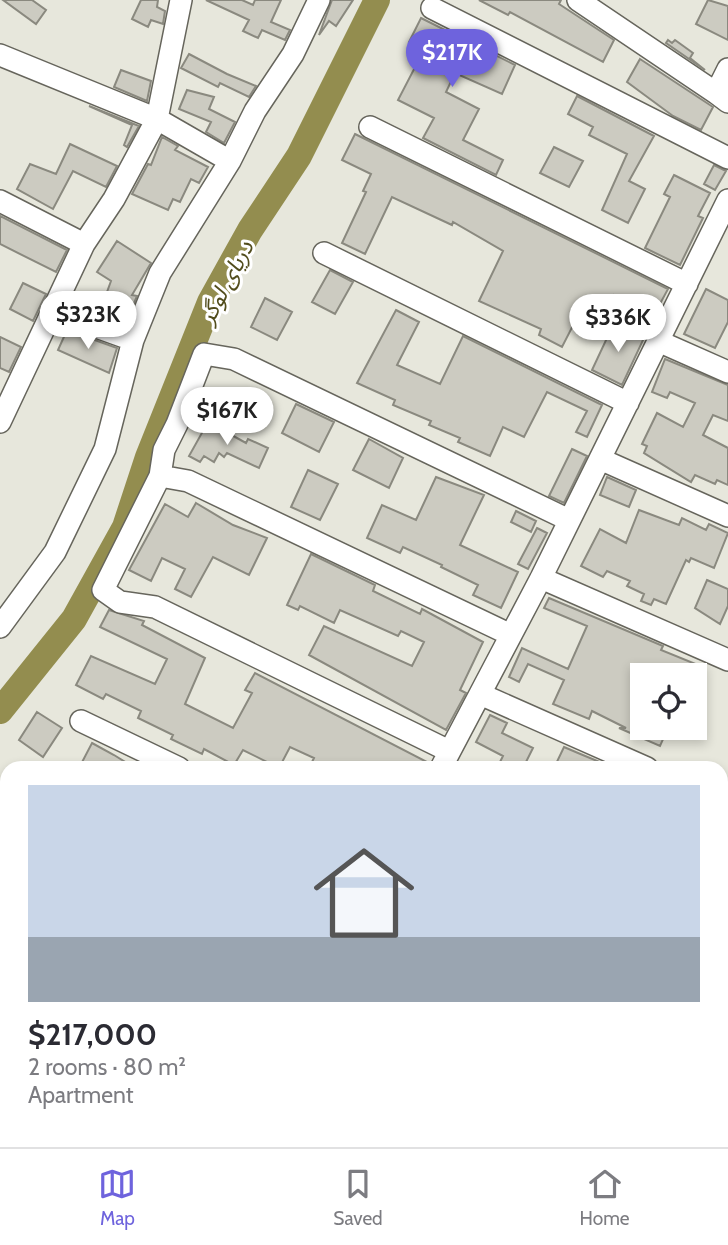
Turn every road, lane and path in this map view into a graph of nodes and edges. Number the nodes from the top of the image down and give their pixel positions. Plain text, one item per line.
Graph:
1 (181, 0) edge
2 (319, 0) edge
3 (578, 0) edge
4 (432, 8) dead end
5 (0, 55) edge
6 (728, 69) edge
7 (722, 98) edge
8 (157, 120) junction
9 (370, 127) dead end
10 (728, 158) edge
11 (230, 161) junction
12 (0, 201) edge
13 (728, 201) edge
14 (722, 226) edge
15 (84, 244) junction
16 (324, 253) dead end
17 (687, 284) junction
18 (52, 311) junction
19 (133, 340) junction
20 (658, 341) junction
21 (728, 372) edge
22 (6, 394) edge
23 (628, 403) junction
24 (0, 422) edge
25 (600, 459) junction
26 (160, 476) junction
27 (728, 516) edge
28 (569, 520) junction
29 (541, 578) junction
30 (0, 627) edge
31 (511, 635) junction
32 (728, 660) edge
33 (480, 694) junction
34 (81, 721) dead end
35 (445, 760) edge
36 (164, 761) edge
37 (631, 761) edge

1 - 8 street
2 - 11 street
3 - 7 street
4 - 10 street
5 - 8 street
6 - 7 street
8 - 11 street
8 - 15 street
9 - 17 street
11 - 19 street
12 - 15 street
13 - 14 street
14 - 17 street
15 - 18 street
16 - 23 street
17 - 20 street
18 - 19 street
18 - 22 street
19 - 30 street
20 - 21 street
20 - 23 street
22 - 24 street
23 - 25 street
25 - 27 street
25 - 28 street
26 - 28 street
26 - 31 street
26 - 35 street
28 - 29 street
29 - 31 street
29 - 32 street
31 - 33 street
33 - 35 street
33 - 37 street
34 - 36 street

